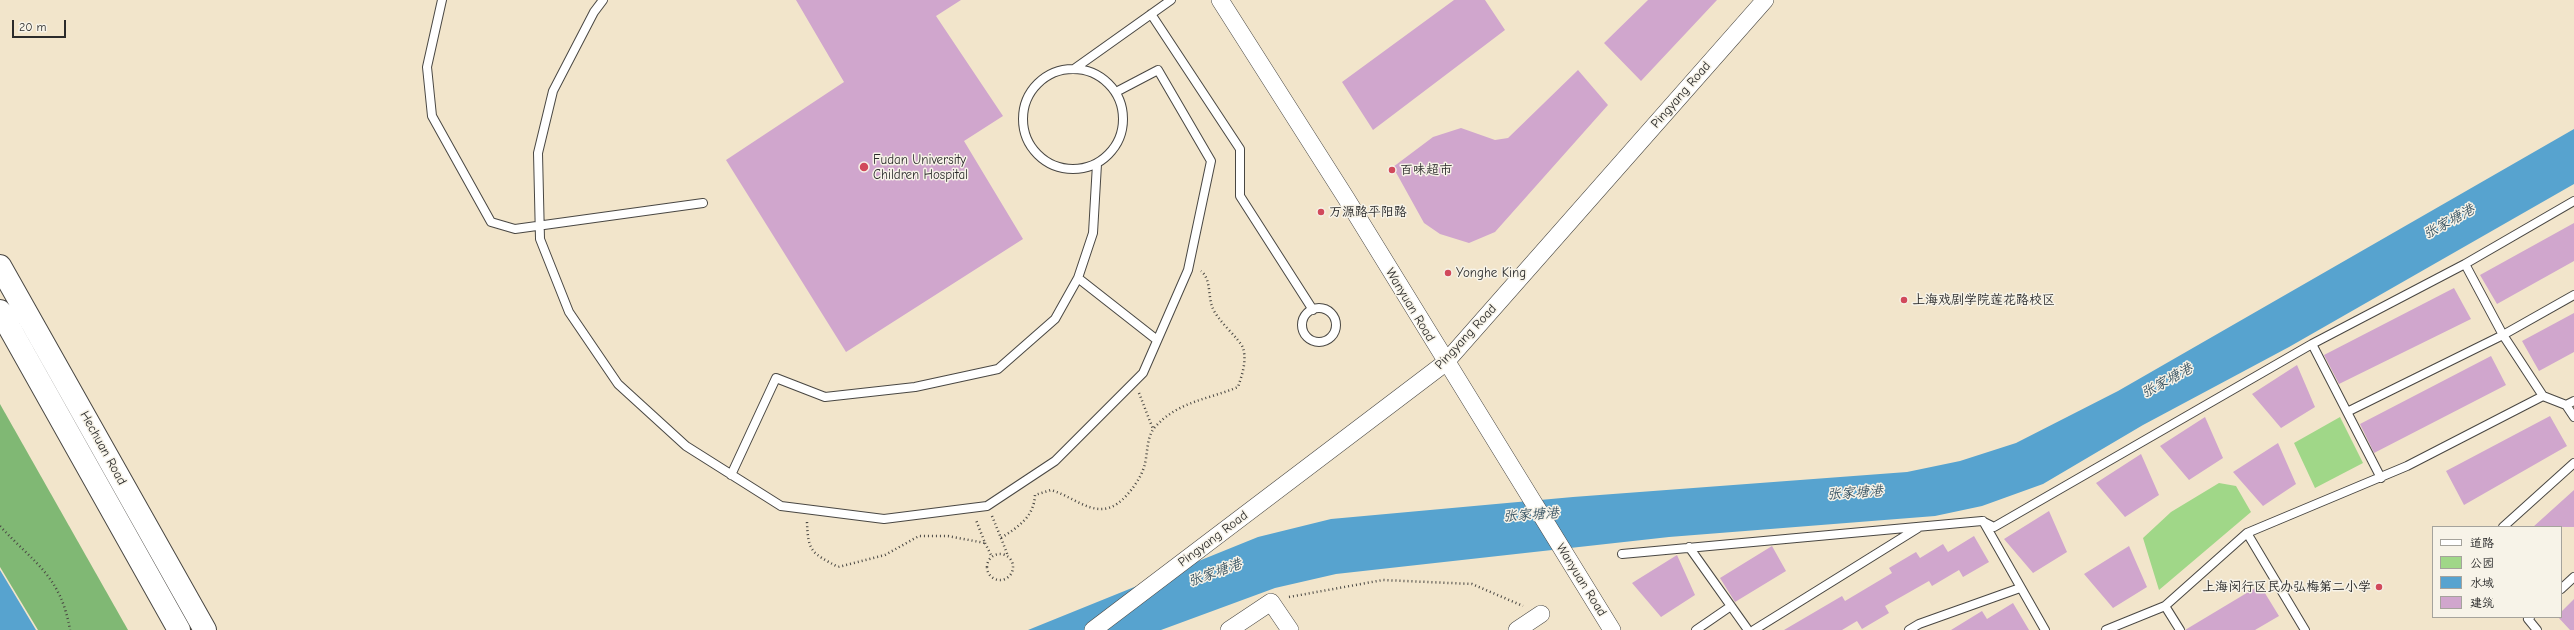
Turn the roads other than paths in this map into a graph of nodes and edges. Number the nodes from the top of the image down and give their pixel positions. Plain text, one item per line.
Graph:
1 (442, 0) edge
2 (603, 0) edge
3 (1171, 0) edge
4 (1220, 0) edge
5 (1765, 0) edge
6 (1151, 14) junction
7 (1074, 69) junction
8 (1116, 92) junction
9 (1097, 164) junction
10 (2574, 201) edge
11 (703, 203) dead end
12 (540, 226) junction
13 (2465, 264) junction
14 (0, 266) edge
15 (1078, 278) junction
16 (2574, 295) edge
17 (1313, 310) junction
18 (0, 311) edge
19 (2503, 335) junction
20 (1157, 340) junction
21 (2312, 344) junction
22 (1445, 363) junction
23 (2543, 396) junction
24 (2574, 401) edge
25 (2566, 406) junction
26 (2347, 412) junction
27 (2574, 417) edge
28 (2574, 463) edge
29 (731, 475) junction
30 (2381, 478) junction
31 (1982, 521) junction
32 (2504, 526) edge
33 (1919, 527) junction
34 (2247, 533) junction
35 (1690, 547) junction
36 (1622, 554) dead end
37 (2574, 577) edge
38 (2020, 588) junction
39 (2562, 588) edge
40 (1731, 606) junction
41 (2166, 606) junction
42 (1541, 614) road end
43 (2528, 618) edge
44 (178, 630) edge
45 (205, 630) edge
46 (1093, 630) edge
47 (1229, 630) edge
48 (1290, 630) edge
49 (1517, 630) edge
50 (1612, 630) edge
51 (1696, 630) edge
52 (1748, 630) edge
53 (1754, 630) edge
54 (1909, 630) edge
55 (2045, 630) edge
56 (2106, 630) edge
57 (2180, 630) edge
58 (2305, 630) edge
59 (2537, 630) edge

1 - 12 lane
2 - 12 lane
3 - 6 lane
4 - 22 street, Wanyuan Road
5 - 22 street, Pingyang Road
6 - 7 lane
6 - 17 lane
7 - 8 lane
7 - 9 lane
8 - 9 lane
8 - 20 lane
9 - 15 lane
10 - 13 lane
11 - 12 lane
12 - 29 lane
13 - 19 lane
13 - 21 lane
14 - 45 main road, Hechuan Road
15 - 20 lane
15 - 29 lane
16 - 19 lane
17 - 17 lane
18 - 44 main road, Hechuan Road
19 - 23 lane
19 - 26 lane
20 - 29 lane
21 - 26 lane
21 - 31 lane
22 - 46 street, Pingyang Road
22 - 50 street, Wanyuan Road
23 - 25 lane
23 - 30 lane
24 - 25 lane
25 - 27 lane
26 - 30 lane
28 - 32 lane
30 - 34 lane
31 - 33 lane
31 - 38 lane
33 - 35 lane
33 - 53 lane
34 - 41 lane
34 - 58 lane
35 - 36 lane
35 - 40 lane
37 - 39 lane
38 - 54 lane
38 - 55 lane
40 - 51 lane
40 - 52 lane
41 - 56 lane
41 - 57 lane
42 - 49 street
43 - 59 lane
47 - 48 street

